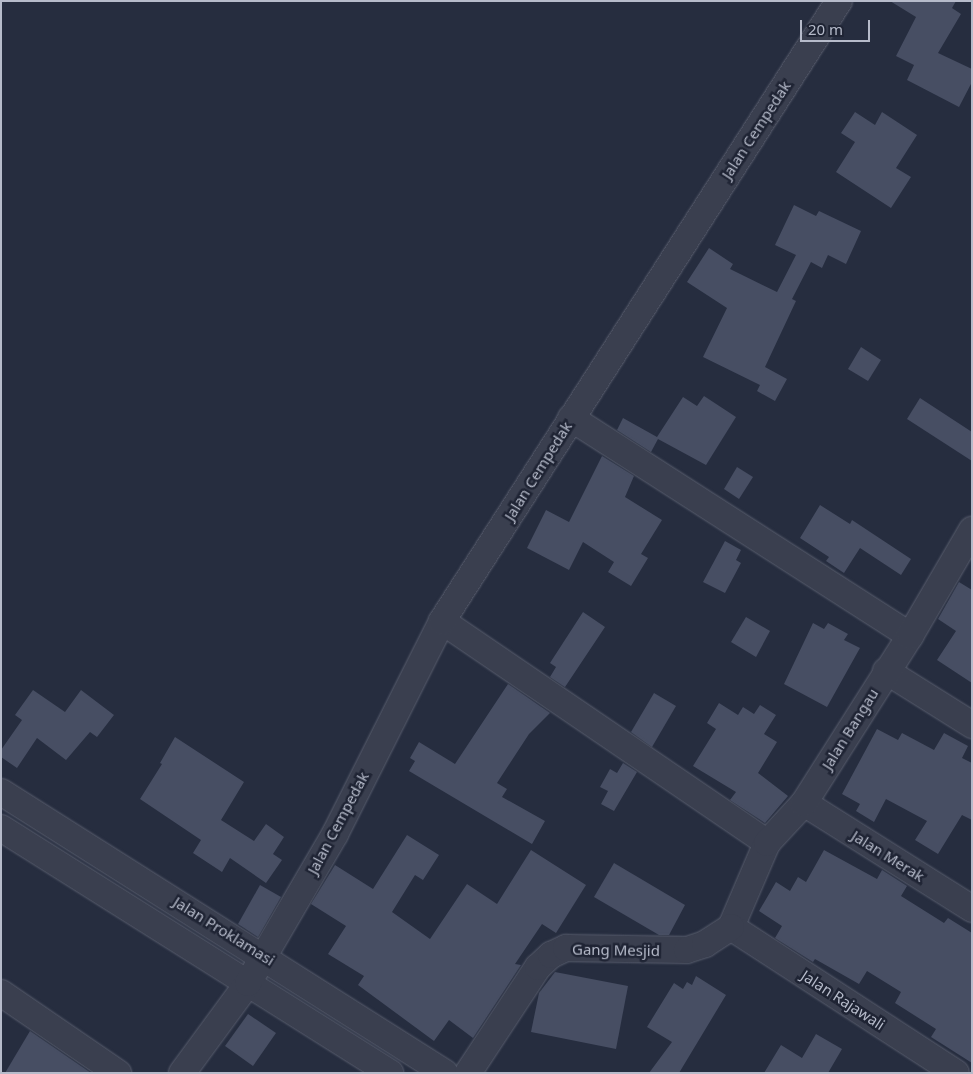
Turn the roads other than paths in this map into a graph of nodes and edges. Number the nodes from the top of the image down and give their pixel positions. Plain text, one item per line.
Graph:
1 (839, 1) edge
2 (571, 418) junction
3 (970, 536) edge
4 (442, 621) junction
5 (910, 636) junction
6 (886, 671) junction
7 (972, 724) edge
8 (1, 792) edge
9 (804, 803) junction
10 (1, 828) edge
11 (767, 843) junction
12 (972, 909) edge
13 (730, 927) junction
14 (263, 956) junction
15 (248, 983) junction
16 (1, 993) edge
17 (118, 1073) edge
18 (182, 1073) edge
19 (390, 1073) edge
20 (445, 1073) edge
21 (468, 1073) edge
22 (956, 1073) edge

1 - 2 street, Jalan Cempedak
2 - 4 street, Jalan Cempedak
2 - 5 street
3 - 5 street, Jalan Bangau
4 - 11 street
4 - 14 street, Jalan Cempedak
5 - 6 street, Jalan Bangau
6 - 7 street
6 - 9 street, Jalan Bangau
8 - 14 street, Jalan Proklamasi
9 - 11 street, Jalan Bangau
9 - 12 street, Jalan Merak
10 - 15 street, Jalan Proklamasi
11 - 13 street, Jalan Bangau
13 - 21 street, Gang Mesjid
13 - 22 street, Jalan Rajawali
14 - 15 street, Jalan Cempedak
14 - 20 street, Jalan Proklamasi
15 - 18 street, Jalan Cempedak
15 - 19 street, Jalan Proklamasi
16 - 17 street

